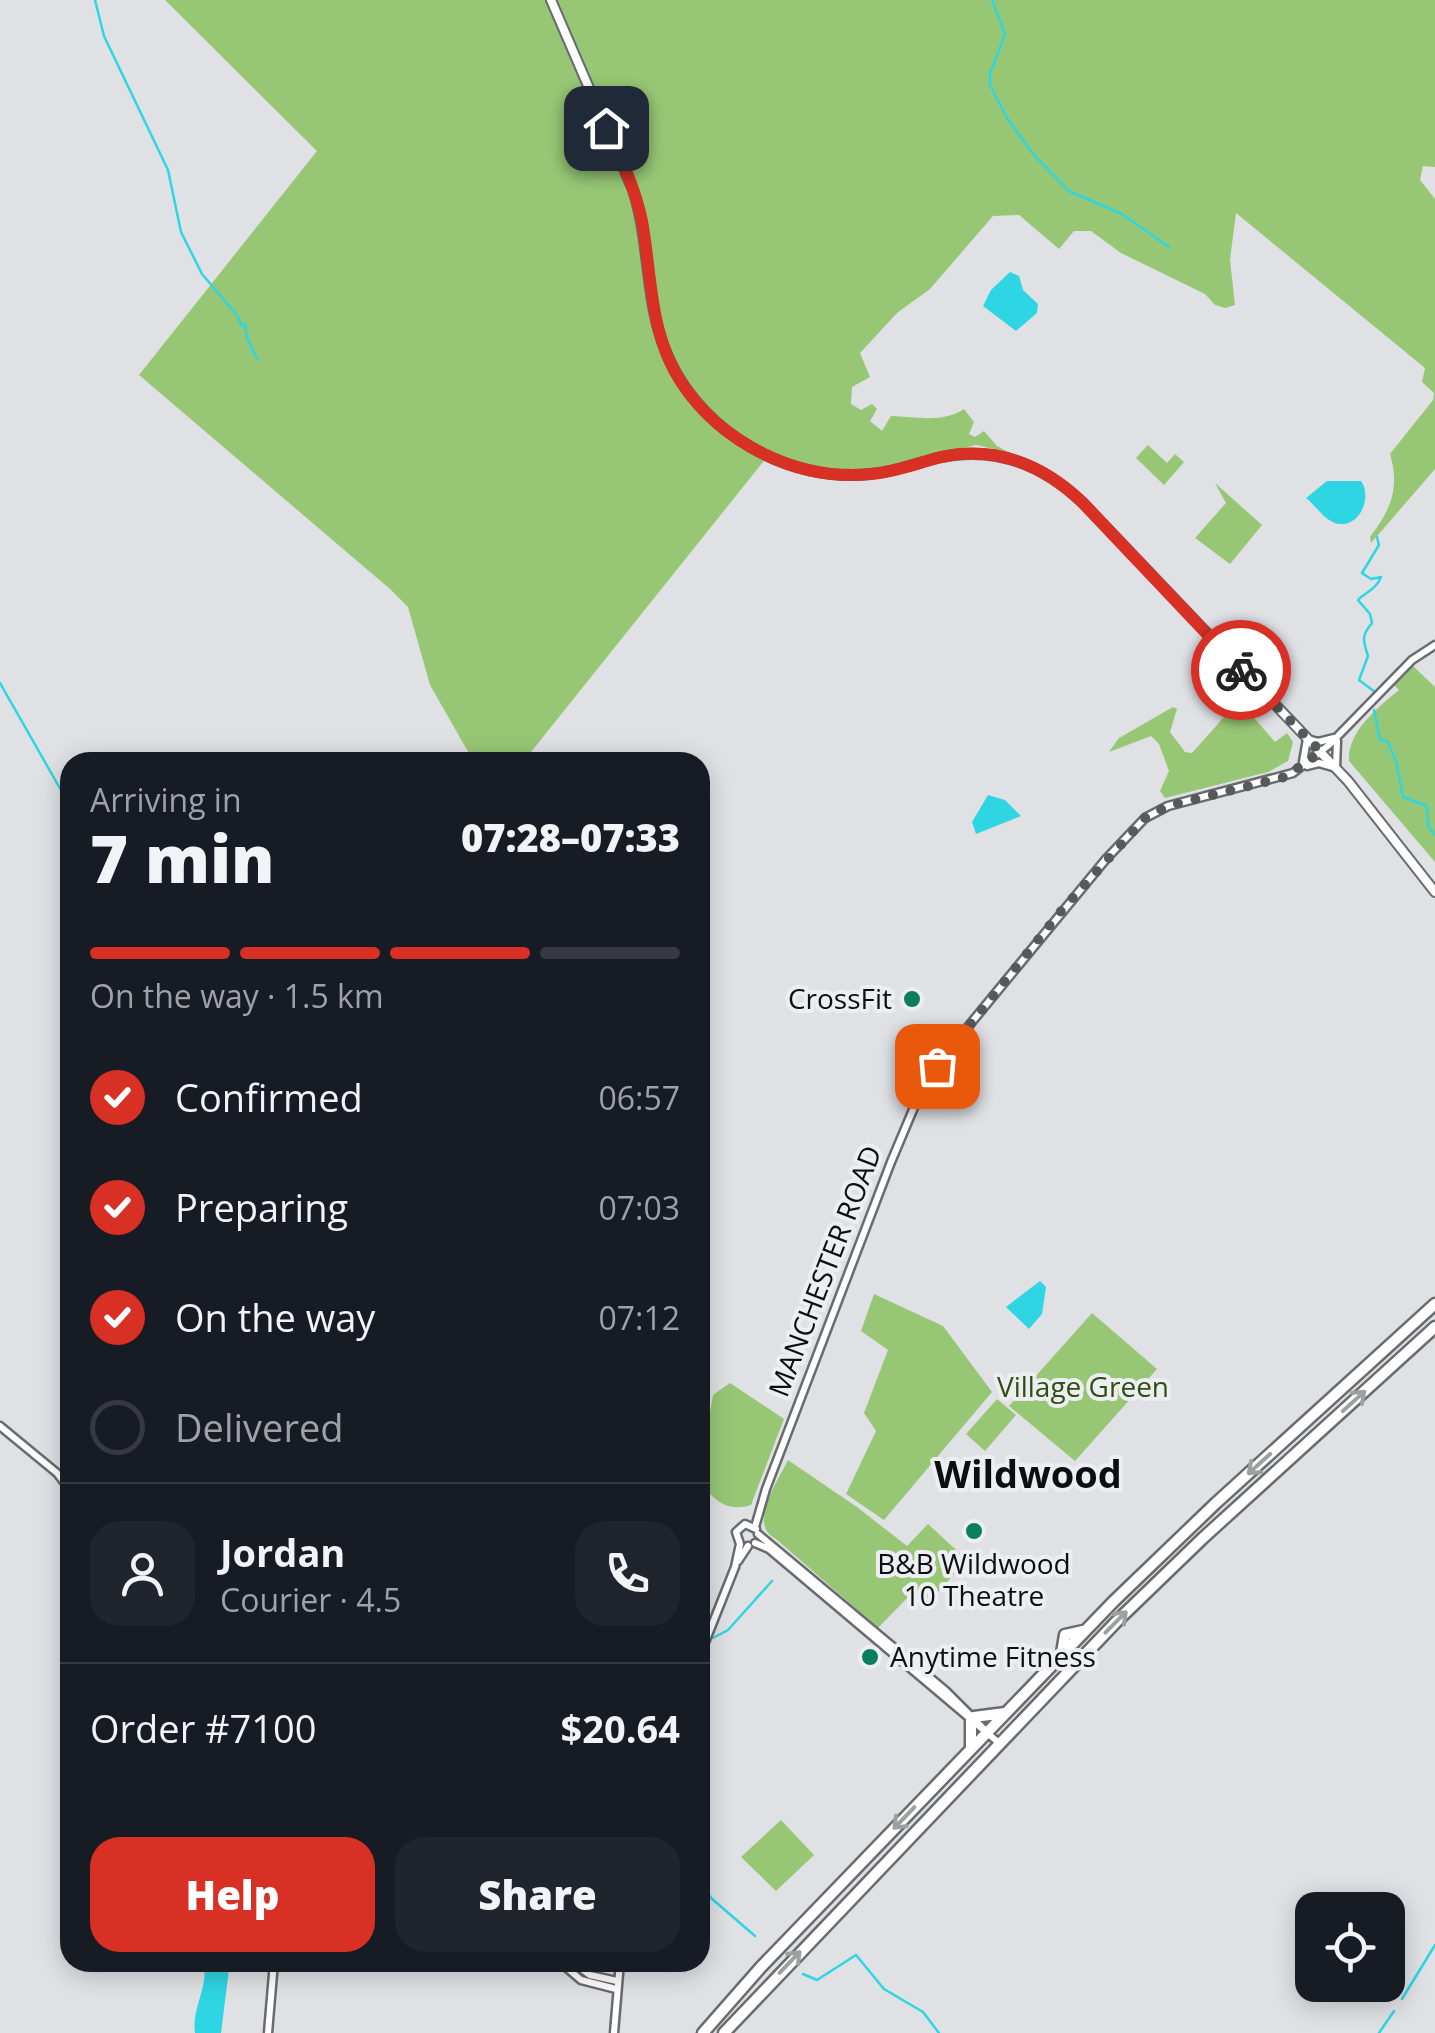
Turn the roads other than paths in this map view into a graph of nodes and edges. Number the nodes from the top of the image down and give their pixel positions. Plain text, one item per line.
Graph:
1 (551, 0) edge
2 (1435, 646) edge
3 (1338, 737) junction
4 (1307, 739) junction
5 (1321, 752) junction
6 (1300, 768) junction
7 (1336, 769) junction
8 (1435, 892) edge
9 (1435, 1304) edge
10 (1435, 1327) edge
11 (0, 1426) edge
12 (60, 1476) edge
13 (753, 1528) junction
14 (748, 1545) junction
15 (710, 1629) edge
16 (1006, 1712) junction
17 (972, 1719) junction
18 (987, 1732) junction
19 (1000, 1743) junction
20 (971, 1748) junction
21 (273, 1972) edge
22 (574, 1972) edge
23 (584, 1972) edge
24 (619, 1972) edge
25 (617, 1985) junction
26 (268, 2033) edge
27 (614, 2033) edge
28 (703, 2033) edge
29 (724, 2033) edge

1 - 4 main road
2 - 3 street, MANCHESTER ROAD
3 - 4 street
3 - 5 street, MANCHESTER ROAD
3 - 7 street
4 - 5 main road
4 - 6 street
5 - 6 street, MANCHESTER ROAD
5 - 7 main road
6 - 7 street
6 - 13 street, MANCHESTER ROAD
7 - 8 main road
9 -> 16 highway
19 -> 10 highway
11 - 12 street
13 - 14 street
13 - 14 street
13 - 17 street
14 - 15 street
14 - 17 street
16 - 17 highway
16 - 18 highway
17 - 18 street
17 - 20 highway
18 - 19 street
18 - 20 highway
29 -> 19 highway
20 -> 28 highway
21 - 26 street
22 - 25 street
23 - 25 street
24 - 25 street
25 - 27 street

